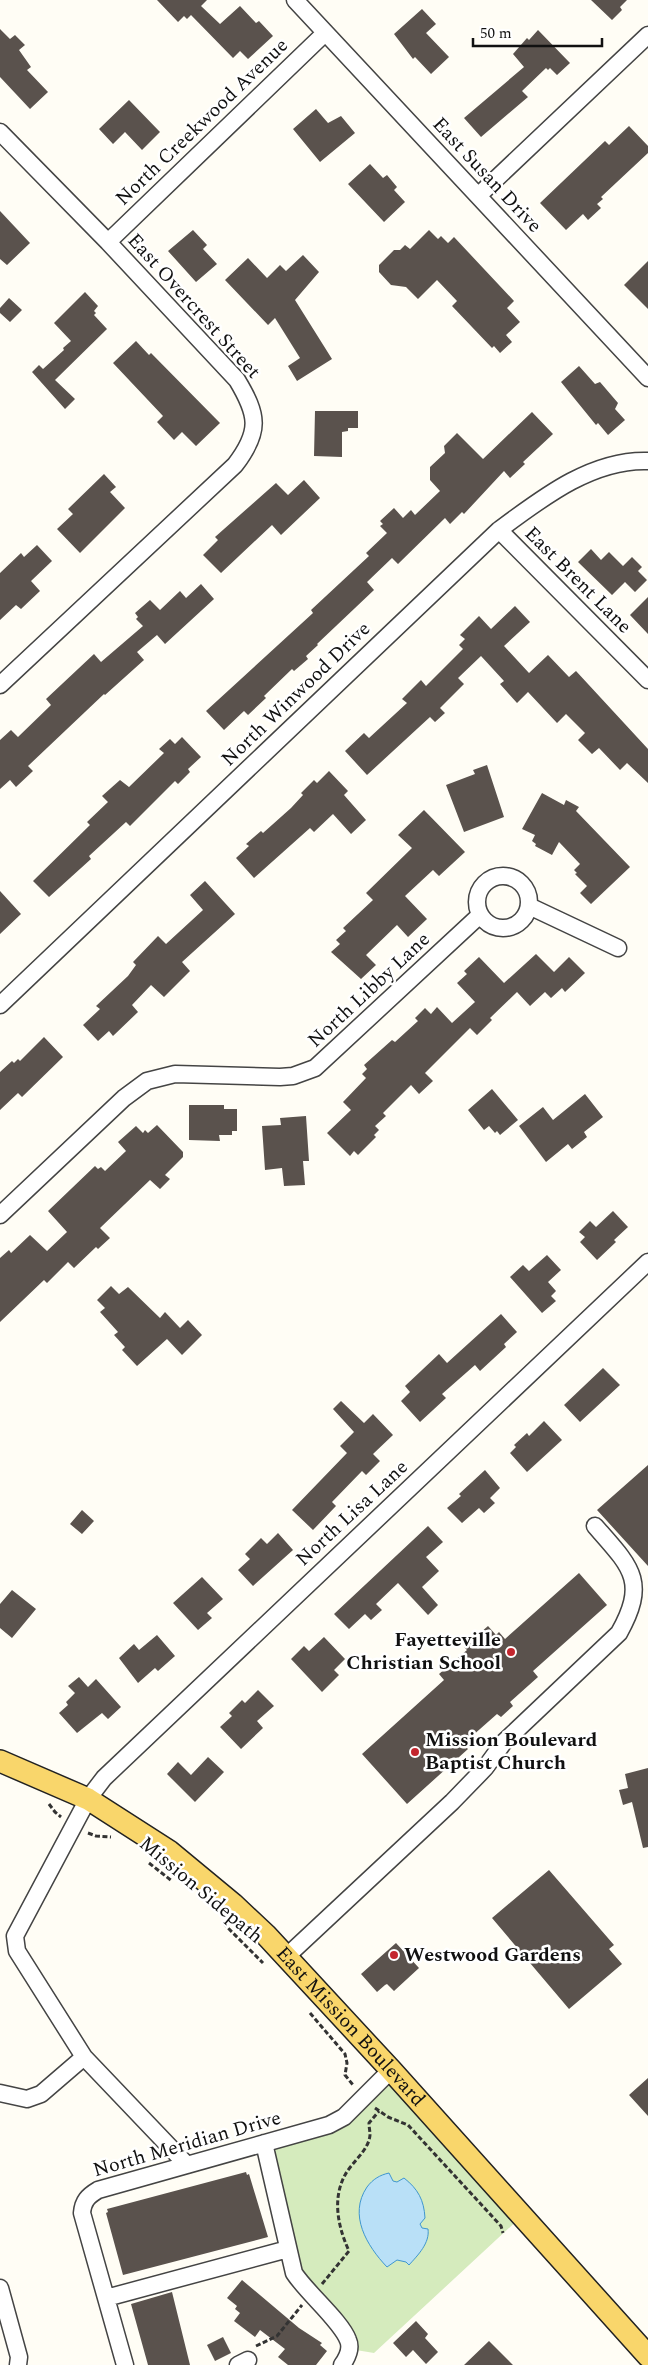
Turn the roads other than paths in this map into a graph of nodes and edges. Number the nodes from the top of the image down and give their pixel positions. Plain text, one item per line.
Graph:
1 (294, 0) edge
2 (325, 33) junction
3 (648, 35) edge
4 (0, 132) edge
5 (478, 196) junction
6 (108, 242) junction
7 (648, 378) edge
8 (648, 461) edge
9 (499, 530) junction
10 (648, 680) edge
11 (0, 685) edge
12 (529, 906) junction
13 (480, 915) junction
14 (618, 948) dead end
15 (0, 1005) edge
16 (0, 1215) edge
17 (648, 1262) edge
18 (595, 1526) dead end
19 (0, 1761) edge
20 (88, 1799) junction
21 (286, 1957) junction
22 (84, 2056) junction
23 (391, 2070) junction
24 (0, 2093) edge
25 (264, 2143) junction
26 (187, 2165) junction
27 (288, 2249) junction
28 (0, 2288) edge
29 (106, 2298) junction
30 (648, 2356) edge
31 (18, 2365) edge
32 (125, 2365) edge
33 (342, 2365) edge

1 - 2 street, East Susan Drive
2 - 5 street, East Susan Drive
2 - 6 street, North Creekwood Avenue
3 - 5 street
4 - 6 street, East Overcrest Street
5 - 7 street, East Susan Drive
6 - 11 street, East Overcrest Street
8 - 9 street, North Winwood Drive
9 - 10 street, East Brent Lane
9 - 15 street, North Winwood Drive
12 - 13 street
12 - 13 street
12 - 14 street
13 - 16 street, North Libby Lane
17 - 20 street, North Lisa Lane
18 - 21 street
19 - 20 main road, East Mission Boulevard
20 - 21 main road, East Mission Boulevard
20 - 22 street, North Lisa Lane
21 - 23 main road, East Mission Boulevard
22 - 24 street
22 - 26 street, North Lisa Lane
23 - 25 street, North Meridian Drive
23 - 30 main road, East Mission Boulevard
25 - 26 street, North Meridian Drive
25 - 27 street
26 - 29 street, North Meridian Drive
27 - 29 street
27 - 33 street
28 - 31 street
29 - 32 street, North Meridian Drive

